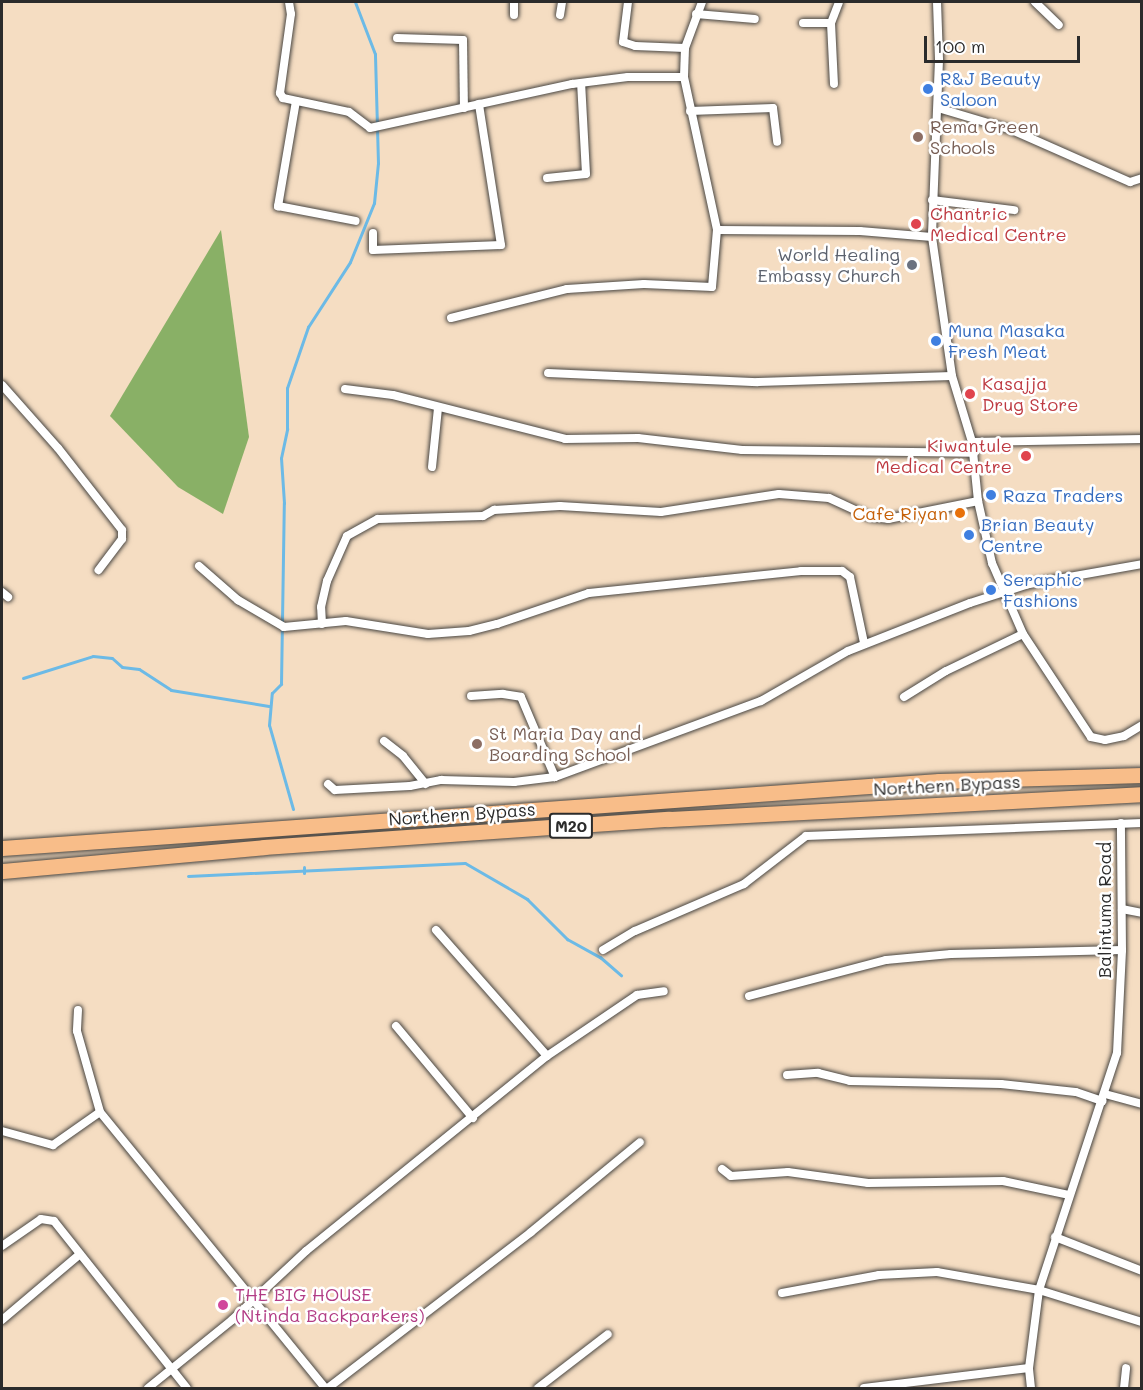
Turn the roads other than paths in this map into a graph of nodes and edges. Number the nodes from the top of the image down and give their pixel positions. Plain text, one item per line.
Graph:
1 (289, 2) edge
2 (514, 2) edge
3 (562, 2) edge
4 (628, 2) edge
5 (702, 2) edge
6 (839, 2) edge
7 (937, 2) edge
8 (1035, 2) edge
9 (696, 14) junction
10 (514, 15) dead end
11 (560, 15) dead end
12 (755, 20) dead end
13 (803, 22) dead end
14 (831, 23) junction
15 (1059, 25) dead end
16 (397, 38) dead end
17 (685, 48) junction
18 (684, 77) junction
19 (581, 83) junction
20 (834, 84) dead end
21 (296, 101) junction
22 (479, 104) junction
23 (464, 108) junction
24 (938, 108) junction
25 (690, 111) junction
26 (777, 142) dead end
27 (547, 178) dead end
28 (1142, 178) edge
29 (932, 200) junction
30 (1014, 210) dead end
31 (356, 221) dead end
32 (717, 230) junction
33 (373, 233) dead end
34 (932, 237) junction
35 (451, 318) dead end
36 (548, 373) dead end
37 (952, 376) junction
38 (2, 385) edge
39 (345, 389) dead end
40 (438, 408) junction
41 (1142, 439) edge
42 (972, 442) junction
43 (974, 453) junction
44 (432, 467) dead end
45 (978, 501) junction
46 (1142, 564) edge
47 (199, 566) dead end
48 (99, 570) dead end
49 (1006, 593) junction
50 (322, 624) junction
51 (1023, 634) junction
52 (864, 644) junction
53 (471, 696) dead end
54 (904, 698) dead end
55 (1142, 726) edge
56 (384, 741) dead end
57 (1142, 775) edge
58 (555, 777) junction
59 (328, 784) dead end
60 (426, 784) junction
61 (1142, 794) edge
62 (1121, 823) junction
63 (1142, 823) edge
64 (2, 848) edge
65 (2, 871) edge
66 (1122, 909) junction
67 (1142, 913) edge
68 (436, 930) dead end
69 (603, 950) dead end
70 (1122, 950) junction
71 (664, 992) dead end
72 (749, 996) dead end
73 (78, 1010) dead end
74 (396, 1026) dead end
75 (547, 1056) junction
76 (786, 1075) dead end
77 (1103, 1097) junction
78 (1142, 1104) edge
79 (100, 1112) junction
80 (473, 1118) junction
81 (2, 1131) edge
82 (640, 1142) dead end
83 (722, 1169) dead end
84 (1069, 1195) junction
85 (1055, 1237) junction
86 (2, 1246) edge
87 (80, 1254) junction
88 (1142, 1271) edge
89 (1039, 1290) junction
90 (782, 1293) dead end
91 (252, 1302) junction
92 (2, 1320) edge
93 (1142, 1323) edge
94 (608, 1334) dead end
95 (1029, 1368) junction
96 (1126, 1368) dead end
97 (171, 1370) junction
98 (148, 1389) edge
99 (187, 1389) edge
100 (326, 1389) edge
101 (538, 1389) edge
102 (864, 1389) edge
103 (1031, 1389) edge
104 (1125, 1389) edge

1 - 21 street
2 - 10 street
3 - 11 street
4 - 17 street
5 - 9 street
6 - 14 street
7 - 24 street
8 - 15 street
9 - 12 street
9 - 17 street
13 - 14 street
14 - 20 street
16 - 23 street
17 - 18 street
18 - 19 street
18 - 25 street
19 - 22 street
19 - 27 street
21 - 23 street
21 - 31 street
22 - 23 street
22 - 33 street
24 - 28 street
24 - 29 street
25 - 26 street
25 - 32 street
29 - 30 street
29 - 34 street
32 - 34 street
32 - 35 street
34 - 37 street
36 - 37 street
37 - 42 street
38 - 48 street
39 - 40 street
40 - 43 street
40 - 44 street
41 - 42 street
42 - 43 street
43 - 45 street
45 - 49 street
45 - 50 street
46 - 49 street
47 - 50 street
49 - 51 street
49 - 52 street
50 - 52 street
51 - 54 street
51 - 55 street
52 - 58 street
53 - 58 street
56 - 60 street
57 - 64 highway, Northern Bypass / M20
58 - 60 street
59 - 60 street
61 - 65 highway, Northern Bypass / M20
62 - 63 street
62 - 66 street, Balintuma Road
62 - 69 street, Balintuma Road
66 - 67 street
66 - 70 street, Balintuma Road
68 - 75 street
70 - 72 street
70 - 77 street, Balintuma Road
71 - 75 street
73 - 79 street
74 - 80 street
75 - 80 street
76 - 77 street
77 - 78 street
77 - 84 street, Balintuma Road
79 - 81 street
79 - 91 street
80 - 91 street
82 - 100 street
83 - 84 street
84 - 85 street, Balintuma Road
85 - 88 street
85 - 89 street, Balintuma Road
86 - 87 street
87 - 92 street
87 - 97 street
89 - 90 street
89 - 93 street
89 - 95 street, Balintuma Road
91 - 97 street
91 - 100 street
94 - 101 street
95 - 102 street
95 - 103 street, Balintuma Road
96 - 104 street
97 - 98 street
97 - 99 street

